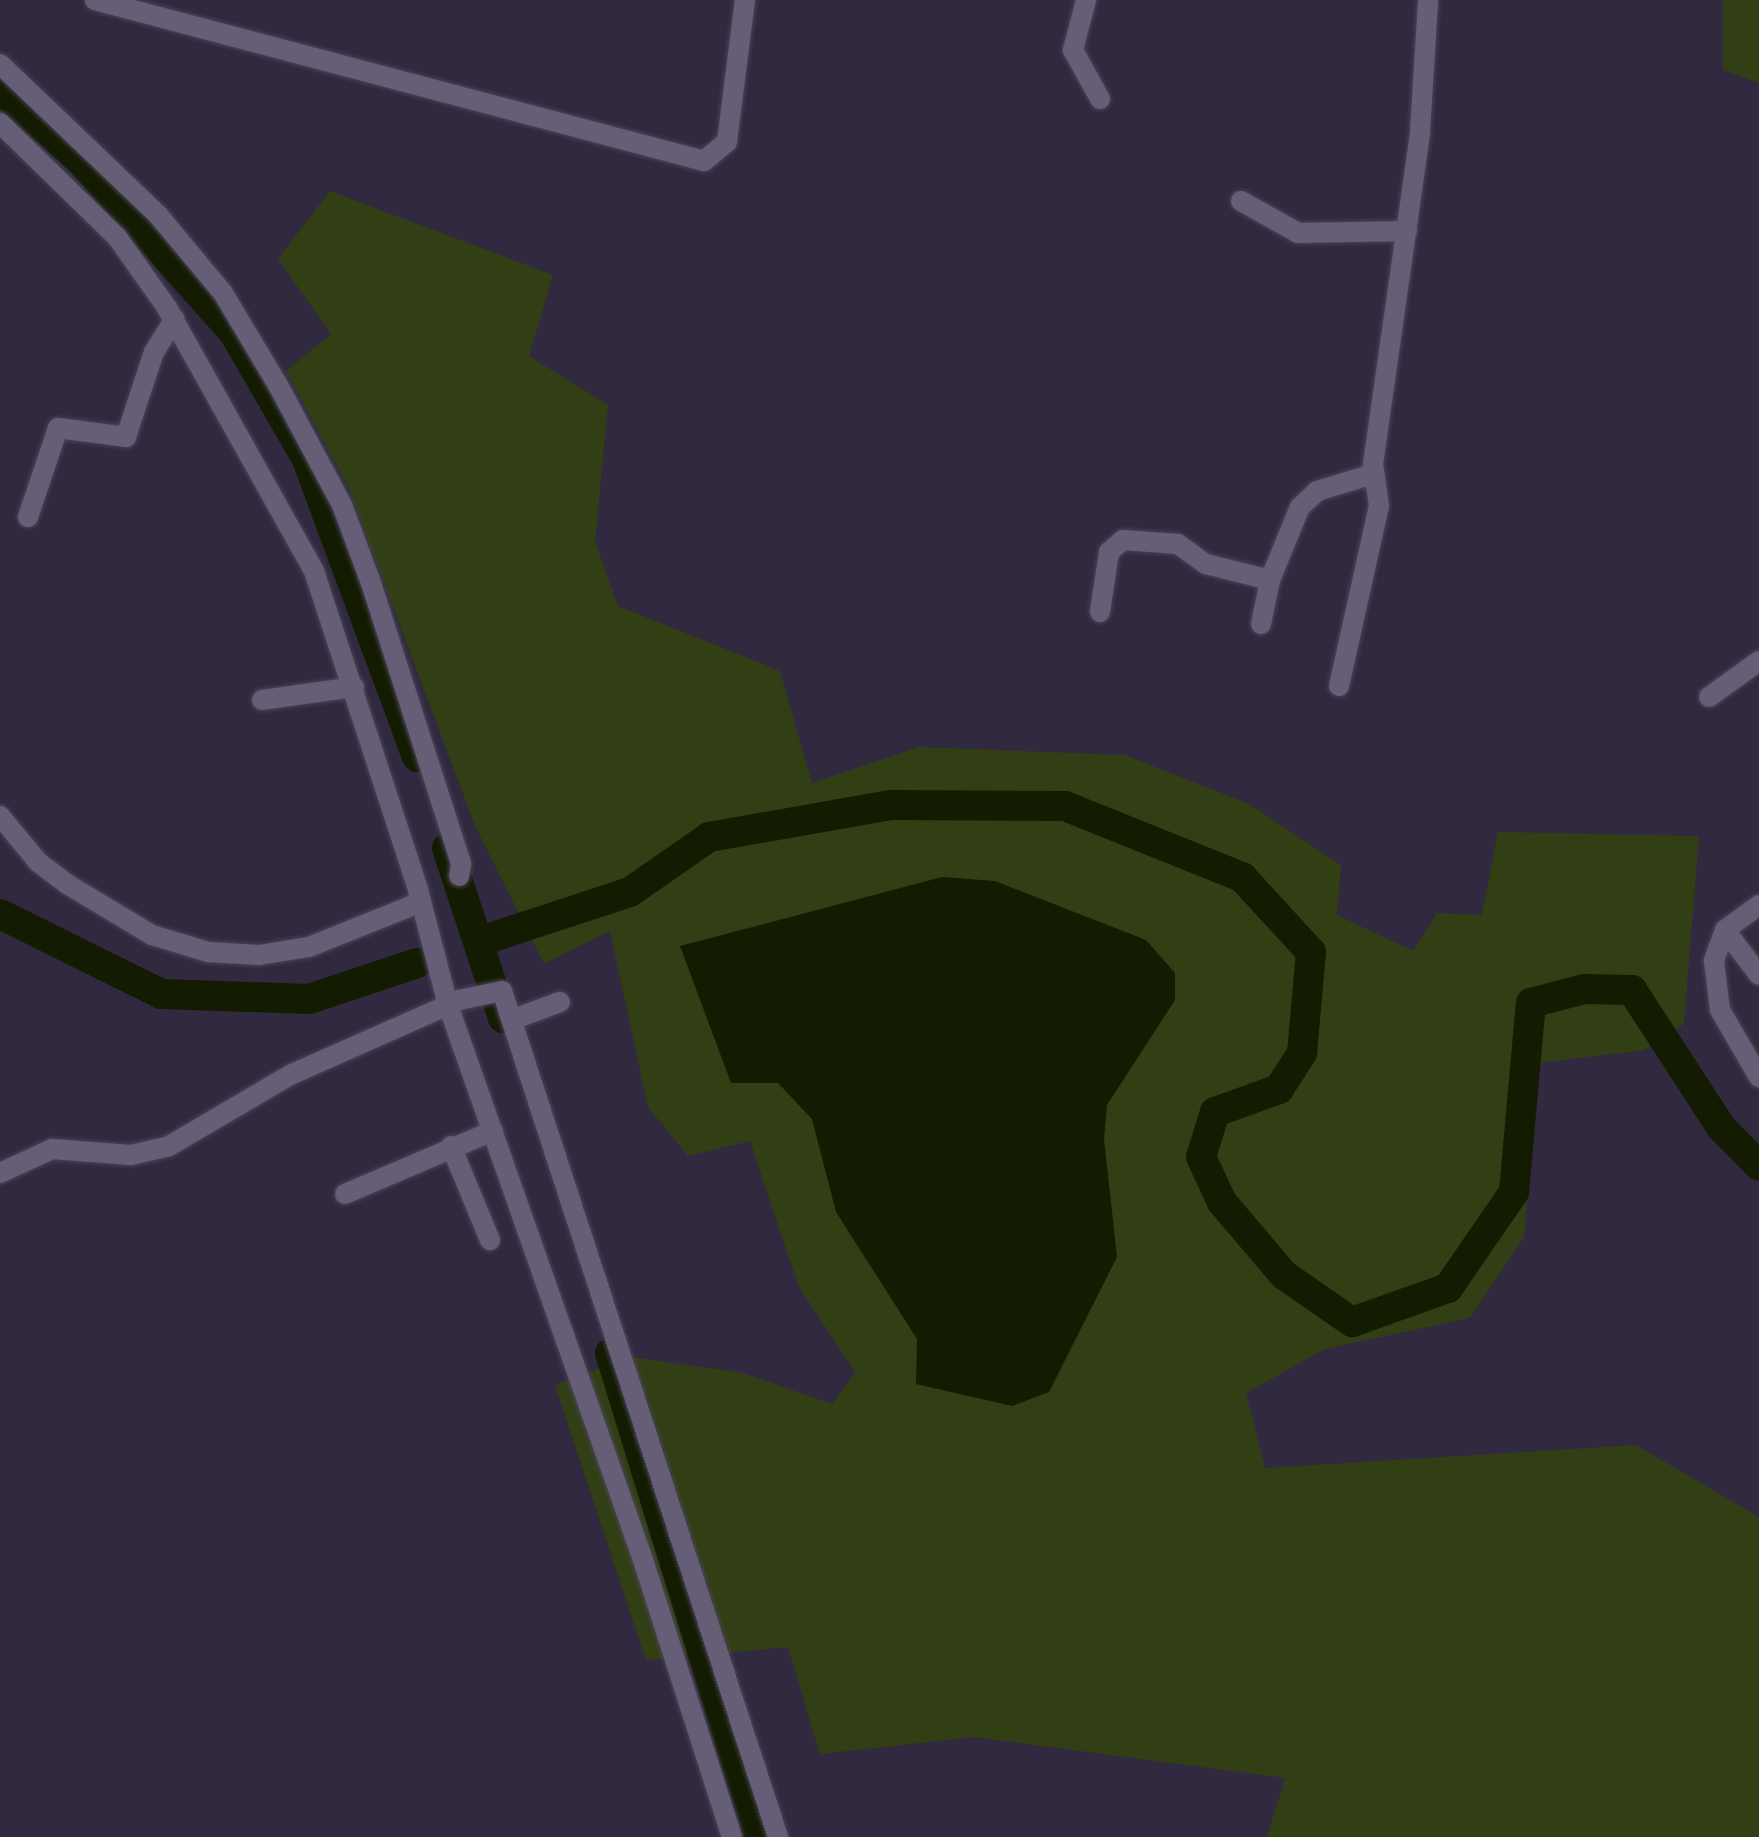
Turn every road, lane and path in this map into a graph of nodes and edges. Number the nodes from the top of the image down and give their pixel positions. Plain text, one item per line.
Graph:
1 (95, 0) edge
2 (745, 0) edge
3 (1086, 0) edge
4 (1428, 0) edge
5 (173, 10) edge
6 (0, 64) edge
7 (1100, 99) dead end
8 (0, 124) edge
9 (1241, 201) dead end
10 (1407, 231) junction
11 (174, 319) junction
12 (1373, 474) junction
13 (28, 517) dead end
14 (1270, 580) junction
15 (1100, 612) dead end
16 (1261, 624) dead end
17 (1759, 661) edge
18 (1339, 686) dead end
19 (354, 687) junction
20 (1709, 697) dead end
21 (262, 700) dead end
22 (0, 816) edge
23 (459, 876) dead end
24 (1759, 906) edge
25 (423, 910) junction
26 (1726, 930) junction
27 (1759, 975) edge
28 (450, 998) junction
29 (560, 1002) dead end
30 (514, 1019) junction
31 (1759, 1077) edge
32 (493, 1131) junction
33 (451, 1146) junction
34 (0, 1173) edge
35 (346, 1194) dead end
36 (490, 1240) dead end
37 (732, 1837) edge
38 (778, 1837) edge

1 - 5 street
2 - 5 street
3 - 7 street
4 - 10 street
6 - 23 street
8 - 11 street
9 - 10 street
10 - 12 street
11 - 13 street
11 - 19 street
12 - 14 street
12 - 18 street
14 - 15 street
14 - 16 street
17 - 20 street
19 - 21 street
19 - 25 street
22 - 25 street
24 - 26 street
25 - 28 street
26 - 27 street
26 - 31 street
28 - 30 street
28 - 32 street
28 - 34 street
29 - 30 street
30 - 38 street
32 - 33 street
32 - 37 street
33 - 35 street
33 - 36 street

